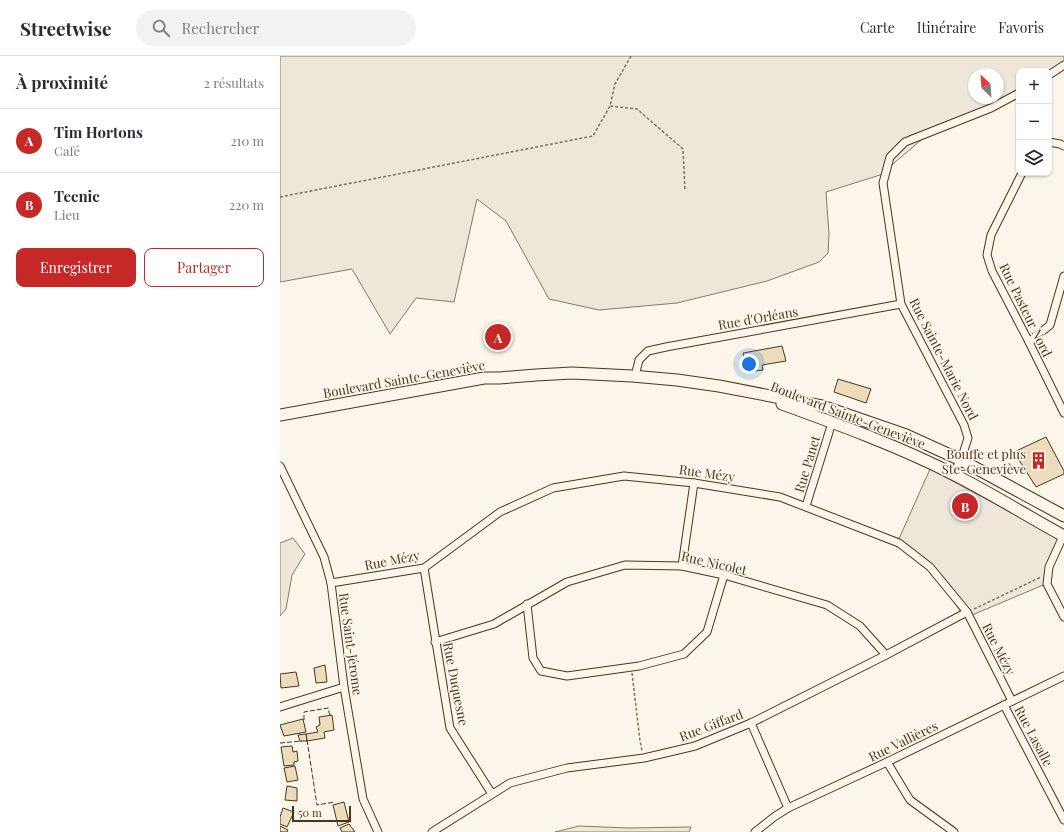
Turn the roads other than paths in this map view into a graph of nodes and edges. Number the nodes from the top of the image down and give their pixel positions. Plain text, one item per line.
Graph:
1 (1064, 65) edge
2 (1052, 73) edge
3 (1016, 95) edge
4 (1052, 143) edge
5 (1064, 146) edge
6 (1020, 176) edge
7 (1064, 276) edge
8 (901, 304) junction
9 (1029, 342) junction
10 (635, 376) junction
11 (748, 392) junction
12 (1064, 413) edge
13 (280, 415) edge
14 (830, 428) dead end
15 (961, 460) junction
16 (280, 466) edge
17 (954, 474) junction
18 (694, 483) junction
19 (806, 506) junction
20 (1064, 516) edge
21 (1064, 535) edge
22 (682, 566) junction
23 (424, 568) junction
24 (724, 575) junction
25 (331, 583) junction
26 (527, 604) junction
27 (967, 612) junction
28 (1064, 617) edge
29 (435, 642) junction
30 (886, 655) junction
31 (1064, 676) edge
32 (344, 687) junction
33 (1012, 701) junction
34 (1004, 705) junction
35 (280, 707) edge
36 (752, 723) junction
37 (887, 762) junction
38 (492, 794) junction
39 (788, 808) junction
40 (1064, 820) edge
41 (378, 832) edge
42 (432, 832) edge
43 (755, 832) edge
44 (954, 832) edge

1 - 2 street
3 - 8 street, Rue Sainte-Marie Nord
4 - 5 street
6 - 9 street, Rue Pasteur Nord
7 - 9 street
8 - 10 street, Rue d'Orléans
8 - 15 street, Rue Sainte-Marie Nord
9 - 12 street, Rue Pasteur Nord
10 - 11 main road, Boulevard Sainte-Geneviève
10 - 13 main road, Boulevard Sainte-Geneviève
11 - 15 main road, Boulevard Sainte-Geneviève
11 - 17 main road, Boulevard Sainte-Geneviève
14 - 19 street, Rue Panet
15 - 17 street, Rue Sainte-Marie Nord
15 - 20 main road, Boulevard Sainte-Geneviève
16 - 25 street, Rue Saint-Jérome
17 - 21 main road, Boulevard Sainte-Geneviève
18 - 19 street, Rue Mézy
18 - 22 street
18 - 23 street, Rue Mézy
19 - 27 street, Rue Mézy
21 - 28 street
22 - 24 street, Rue Nicolet
22 - 26 street, Rue Nicolet
23 - 25 street, Rue Mézy
23 - 29 street, Rue Duquesne
24 - 26 street
24 - 30 street, Rue Nicolet
25 - 32 street, Rue Saint-Jérome
26 - 29 street, Rue Nicolet
27 - 30 street, Rue Giffard
27 - 33 street, Rue Mézy
29 - 38 street, Rue Duquesne
30 - 36 street, Rue Giffard
31 - 33 street, Rue Vallières
32 - 35 street
32 - 41 street, Rue Saint-Jérome
33 - 34 street, Rue Vallières
34 - 37 street, Rue Vallières
34 - 40 street, Rue Lasalle
36 - 38 street, Rue Giffard
36 - 39 street
37 - 39 street, Rue Vallières
37 - 44 street
38 - 42 street, Rue Giffard
39 - 43 street, Rue Vallières

